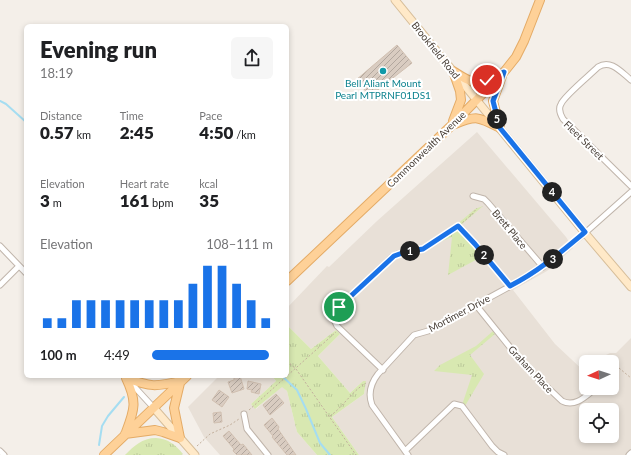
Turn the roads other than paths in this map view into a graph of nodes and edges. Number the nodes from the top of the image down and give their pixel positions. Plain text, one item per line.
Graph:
1 (395, 0) edge
2 (540, 0) edge
3 (453, 71) junction
4 (504, 72) junction
5 (631, 80) edge
6 (477, 100) junction
7 (451, 126) junction
8 (500, 128) junction
9 (631, 186) edge
10 (631, 192) edge
11 (473, 196) dead end
12 (585, 232) junction
13 (0, 246) edge
14 (409, 251) road end
15 (19, 266) junction
16 (543, 267) junction
17 (24, 271) edge
18 (289, 279) edge
19 (0, 285) edge
20 (631, 287) edge
21 (476, 305) junction
22 (383, 370) junction
23 (126, 378) edge
24 (126, 378) edge
25 (128, 378) edge
26 (184, 378) edge
27 (586, 395) edge
28 (153, 407) junction
29 (244, 414) road end
30 (125, 434) junction
31 (180, 438) junction
32 (0, 451) edge
33 (406, 453) edge
34 (4, 455) edge
35 (104, 455) edge
36 (195, 455) edge
37 (268, 455) edge
38 (504, 455) edge

1 - 3 main road, Brookfield Road
2 - 4 main road, Commonwealth Avenue
3 - 4 main road
3 - 6 main road, Brookfield Road
3 - 7 main road
4 - 6 main road, Commonwealth Avenue
4 - 8 main road
5 - 9 street, Fleet Street
6 - 7 main road, Commonwealth Avenue
6 - 8 main road, Brookfield Road
7 - 8 main road
7 - 18 main road, Commonwealth Avenue
8 - 12 main road, Brookfield Road
10 - 12 street, Mortimer Drive
11 - 16 street, Brett Place
12 - 16 street, Mortimer Drive
12 - 20 main road, Brookfield Road
13 - 15 street
14 - 22 street
15 - 17 street
15 - 19 street
16 - 21 street, Mortimer Drive
21 - 22 street, Mortimer Drive
21 - 27 street, Graham Place
22 - 33 street, Mortimer Drive
23 - 28 street
24 - 30 main road
25 - 26 main road
26 - 28 main road
26 - 31 main road
28 - 30 main road
28 - 31 main road
29 - 37 street
30 - 31 main road
30 - 35 main road
31 - 36 main road
32 - 34 street
33 - 38 street

